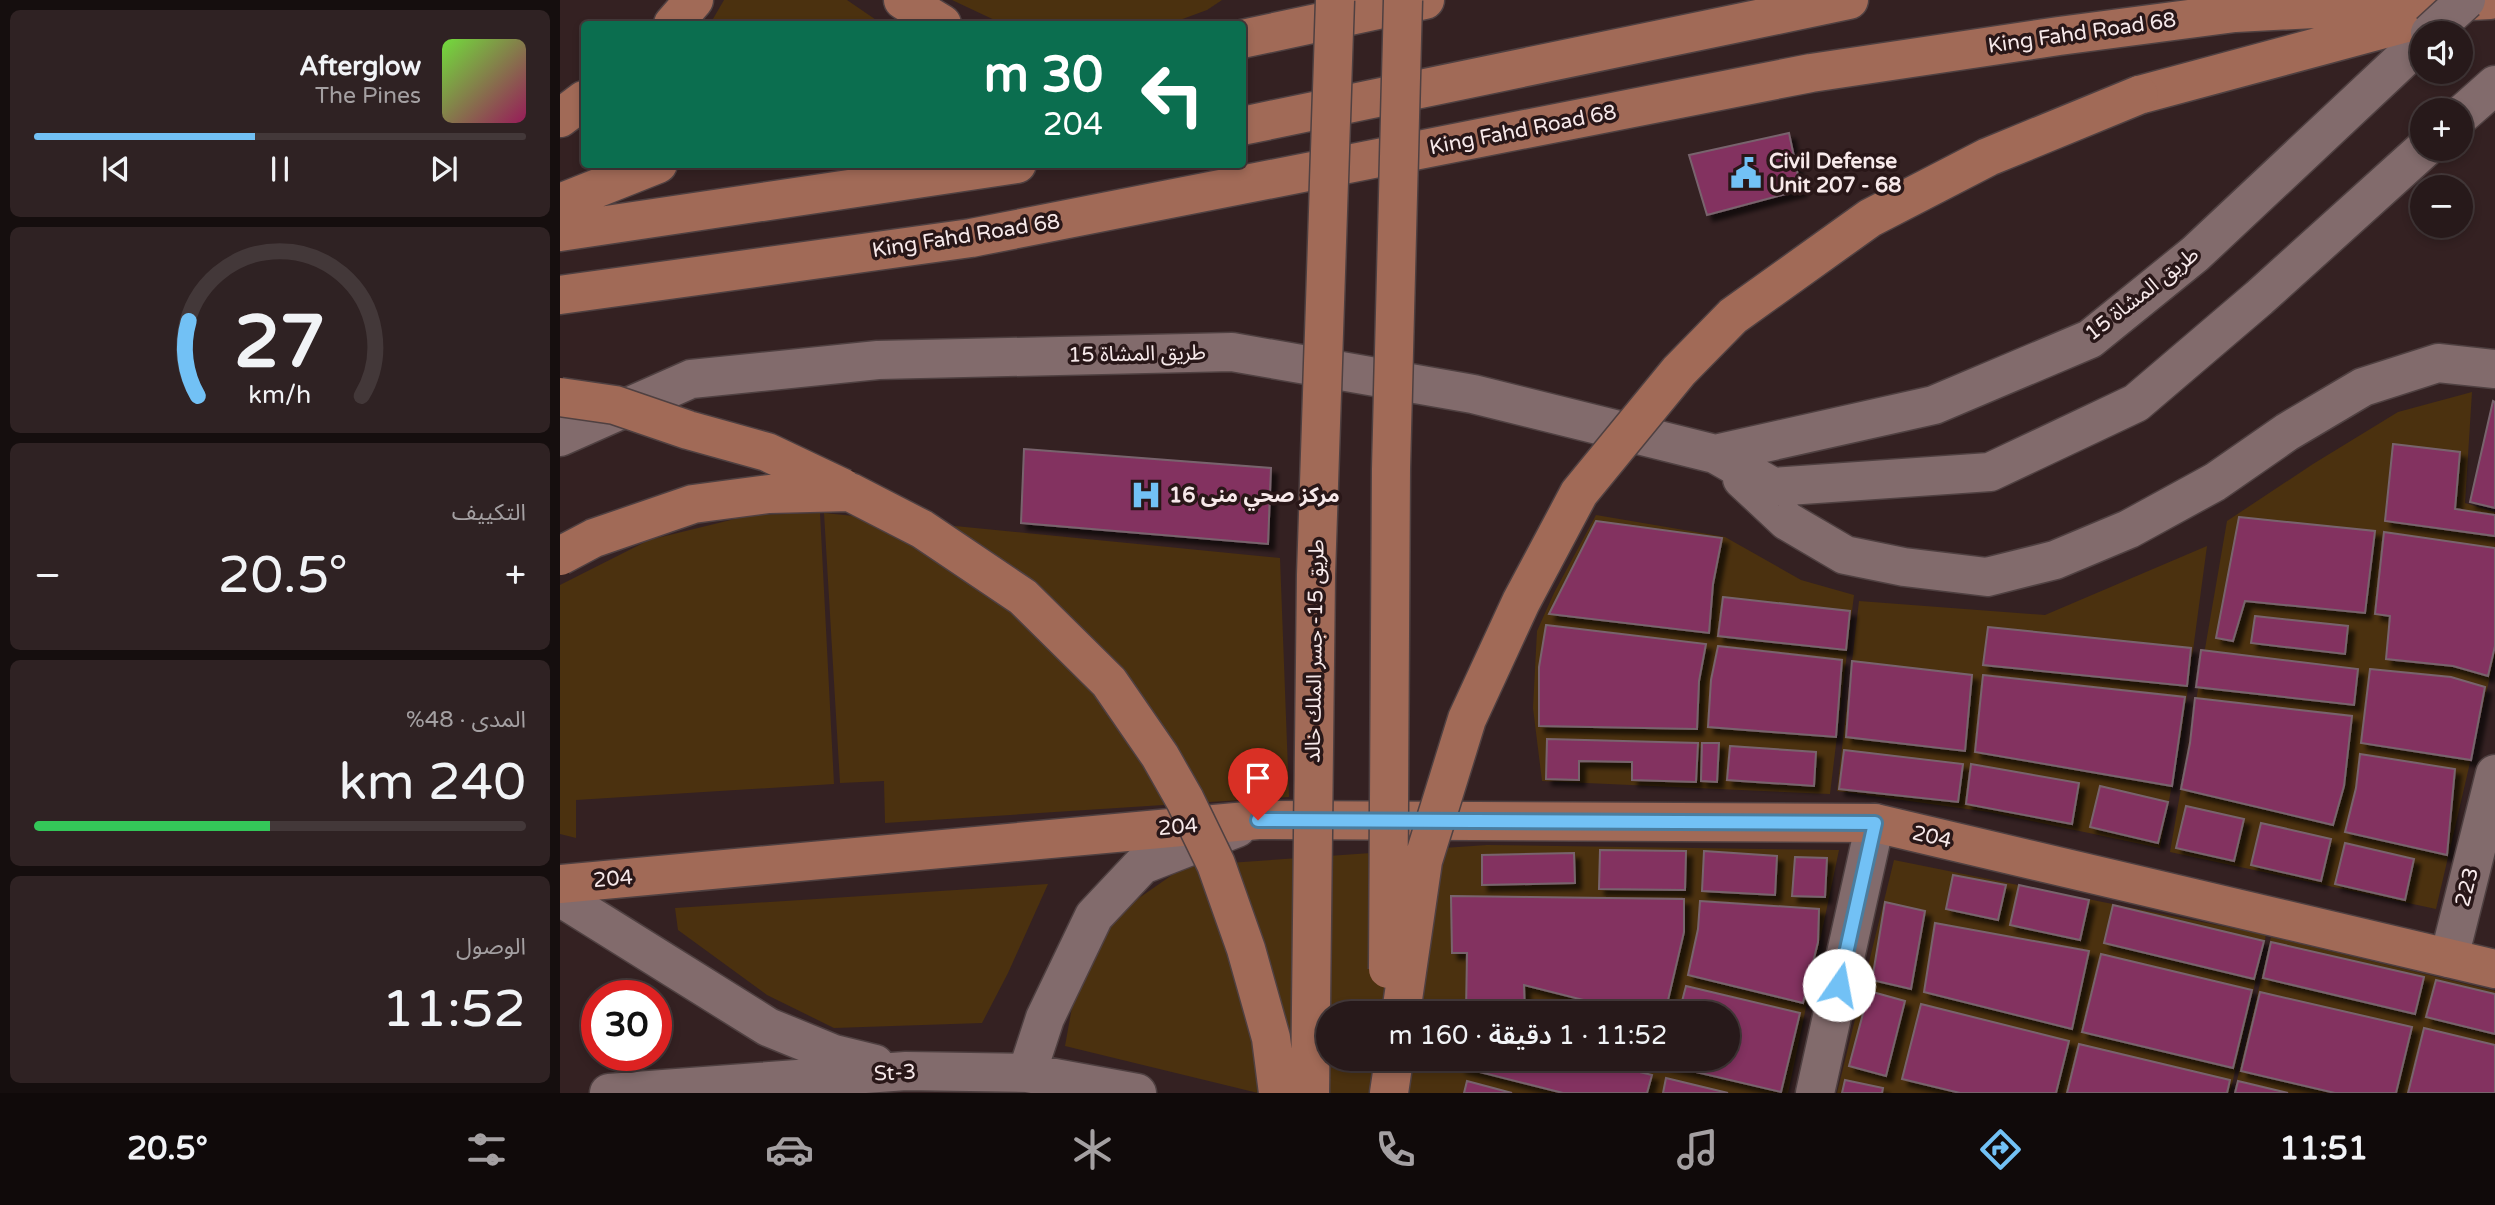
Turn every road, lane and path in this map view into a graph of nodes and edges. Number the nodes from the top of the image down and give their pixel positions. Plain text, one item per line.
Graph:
1 (694, 0) edge
2 (903, 0) edge
3 (1335, 0) edge
4 (1403, 0) edge
5 (1425, 0) edge
6 (1849, 0) edge
7 (2466, 0) edge
8 (2491, 0) edge
9 (676, 21) edge
10 (937, 21) edge
11 (2443, 21) edge
12 (1246, 38) edge
13 (2410, 52) edge
14 (2495, 85) edge
15 (581, 102) edge
16 (2473, 104) edge
17 (560, 118) edge
18 (1246, 126) edge
19 (2411, 161) edge
20 (648, 168) edge
21 (990, 168) edge
22 (560, 203) edge
23 (560, 232) edge
24 (560, 295) edge
25 (2495, 369) edge
26 (560, 397) edge
27 (560, 437) edge
28 (1715, 454) junction
29 (850, 492) junction
30 (560, 556) edge
31 (2495, 774) edge
32 (1258, 820) junction
33 (1875, 823) junction
34 (560, 884) edge
35 (560, 897) edge
36 (2449, 958) junction
37 (2495, 969) edge
38 (1388, 1001) edge
39 (1403, 1001) edge
40 (906, 1071) junction
41 (1388, 1071) edge
42 (1392, 1071) edge
43 (1027, 1073) junction
44 (609, 1093) edge
45 (1137, 1093) edge
46 (1278, 1093) edge
47 (1310, 1093) edge
48 (1389, 1093) edge
49 (1815, 1093) edge

1 - 9 main road
2 - 10 main road
3 - 47 main road, طريق 15- جسر الملك خالد, bridge
4 - 38 main road, bridge
5 - 12 main road
6 - 18 main road
7 - 11 street, bridge
8 - 24 main road, King Fahd Road 68
8 - 39 main road, bridge
13 - 28 street, طريق المشاة 15
14 - 16 street
15 - 17 main road
19 - 28 street, طريق المشاة 15
20 - 22 main road
21 - 23 main road
25 - 28 street
26 - 29 main road, bridge
27 - 28 street, طريق المشاة 15
29 - 30 main road, bridge
29 - 46 main road, bridge
31 - 36 street, 223
32 - 33 main road, 204
32 - 34 main road, 204
32 - 43 street
33 - 36 main road, 204
33 - 49 street
35 - 40 street
36 - 37 main road, 204
40 - 43 street, St-3
40 - 44 street, St-3
41 - 48 main road
42 - 48 main road
43 - 45 street, St-3

